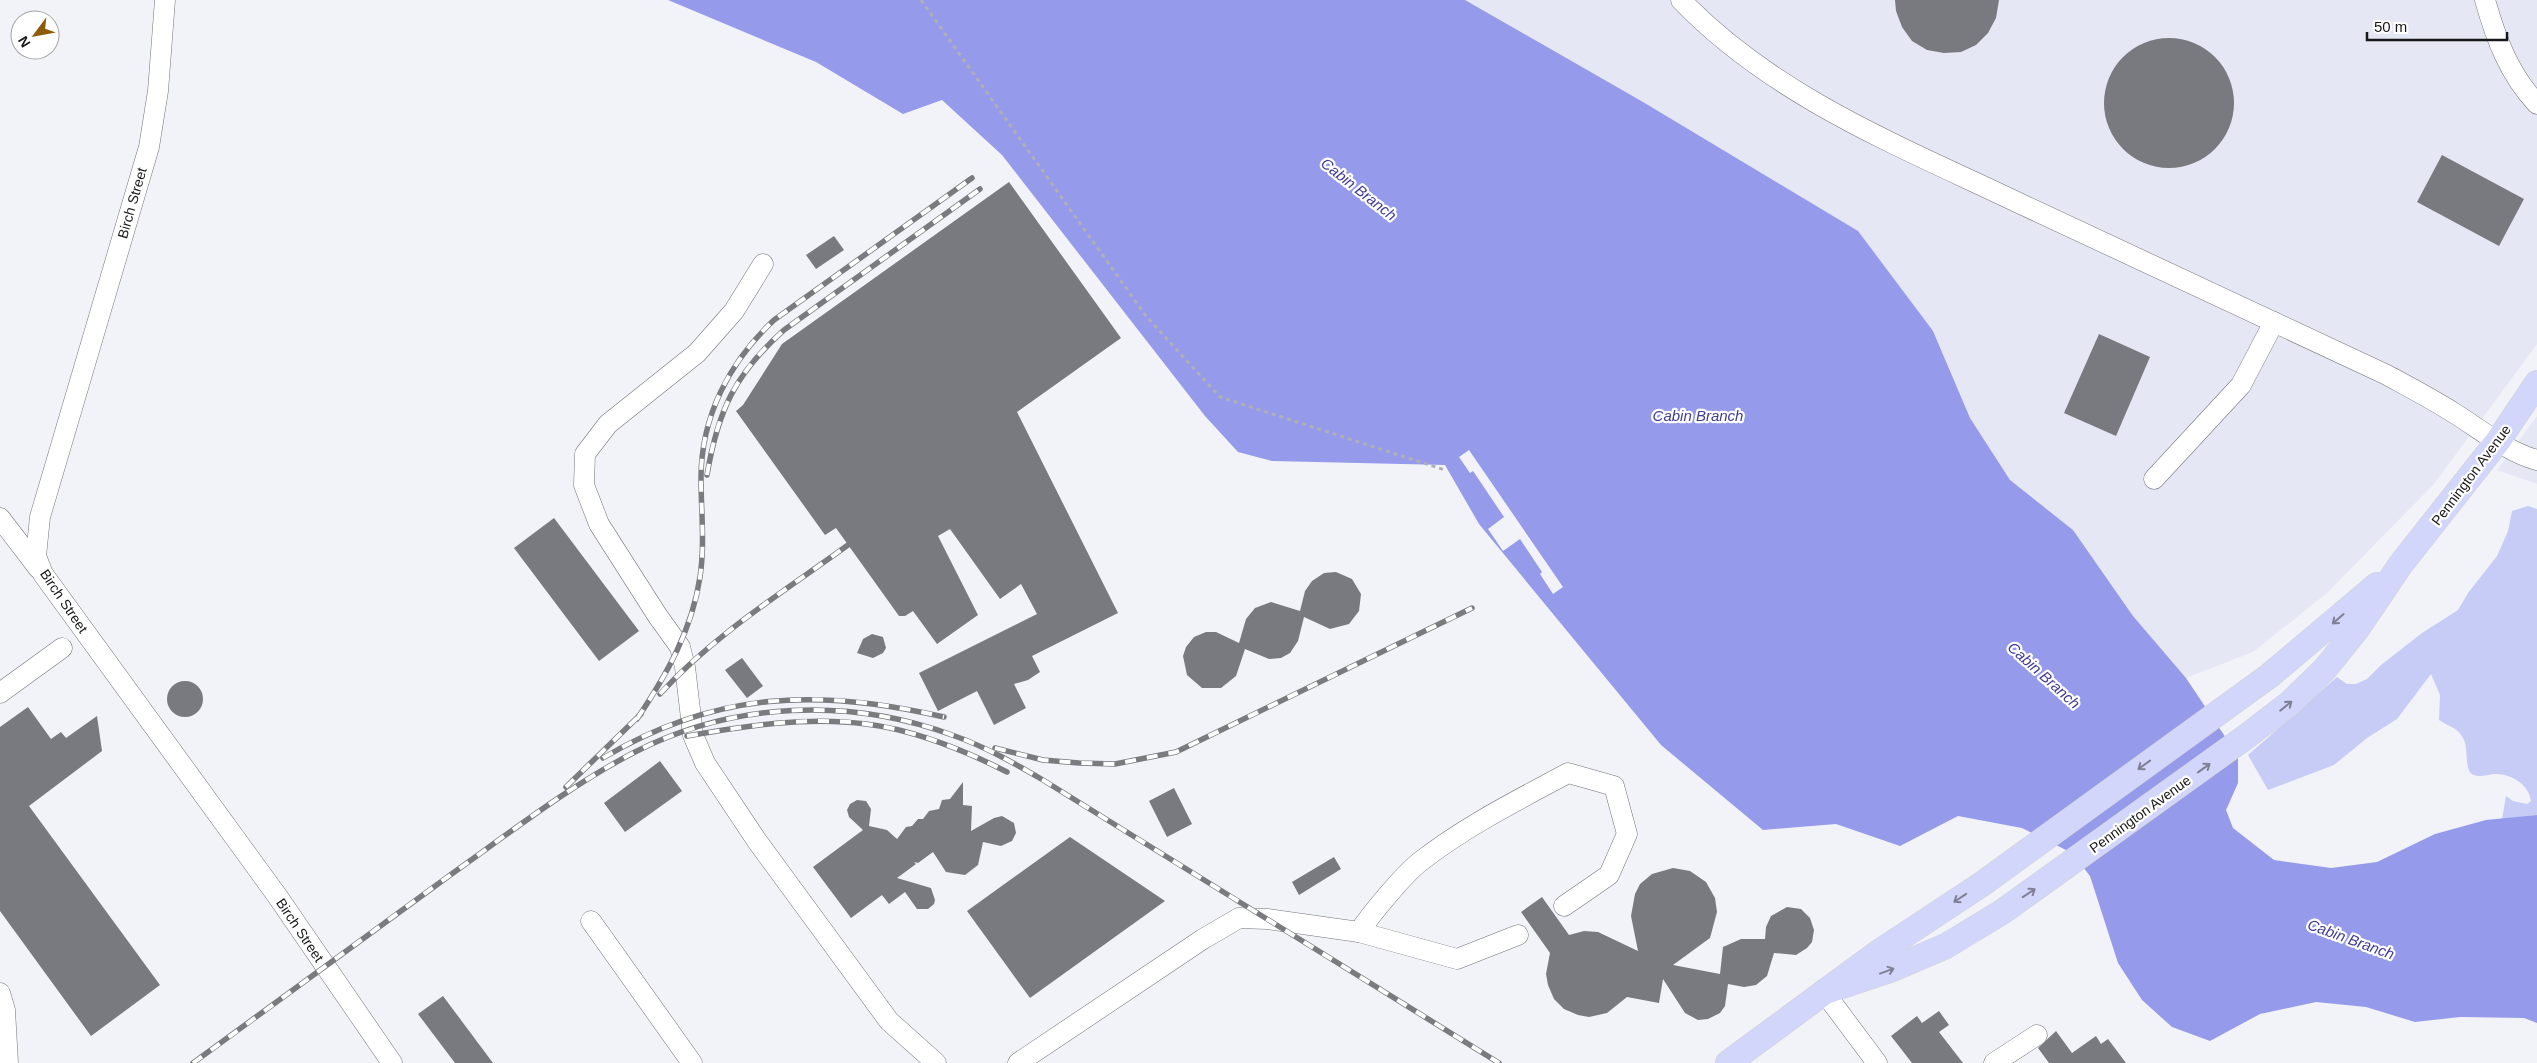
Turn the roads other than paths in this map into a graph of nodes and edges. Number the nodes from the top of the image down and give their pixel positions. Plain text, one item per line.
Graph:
1 (165, 0) edge
2 (1681, 0) edge
3 (2485, 0) edge
4 (2537, 104) edge
5 (763, 264) dead end
6 (2274, 322) junction
7 (2537, 383) edge
8 (2498, 441) junction
9 (2537, 460) edge
10 (2154, 479) dead end
11 (0, 518) edge
12 (2401, 564) junction
13 (43, 574) junction
14 (62, 648) dead end
15 (0, 693) edge
16 (1564, 906) dead end
17 (591, 921) dead end
18 (1359, 932) junction
19 (1518, 935) dead end
20 (1824, 992) junction
21 (0, 993) edge
22 (2037, 1035) dead end
23 (8, 1063) edge
24 (392, 1063) edge
25 (692, 1063) edge
26 (936, 1063) edge
27 (1018, 1063) edge
28 (1728, 1063) edge
29 (1877, 1063) edge
30 (1994, 1063) edge

1 - 13 street, Birch Street
2 - 6 street
3 - 4 street
5 - 26 street
6 - 8 street
6 - 10 street
7 - 8 main road, Pennington Avenue
8 - 9 street
8 - 12 main road, Pennington Avenue
11 - 13 street
12 -> 20 main road, Pennington Avenue
20 -> 12 main road, Pennington Avenue
13 - 24 street, Birch Street
14 - 15 street
16 - 18 street
17 - 25 street
18 - 19 street
18 - 27 street
20 - 28 main road, Pennington Avenue
20 - 29 street
21 - 23 street
22 - 30 street

